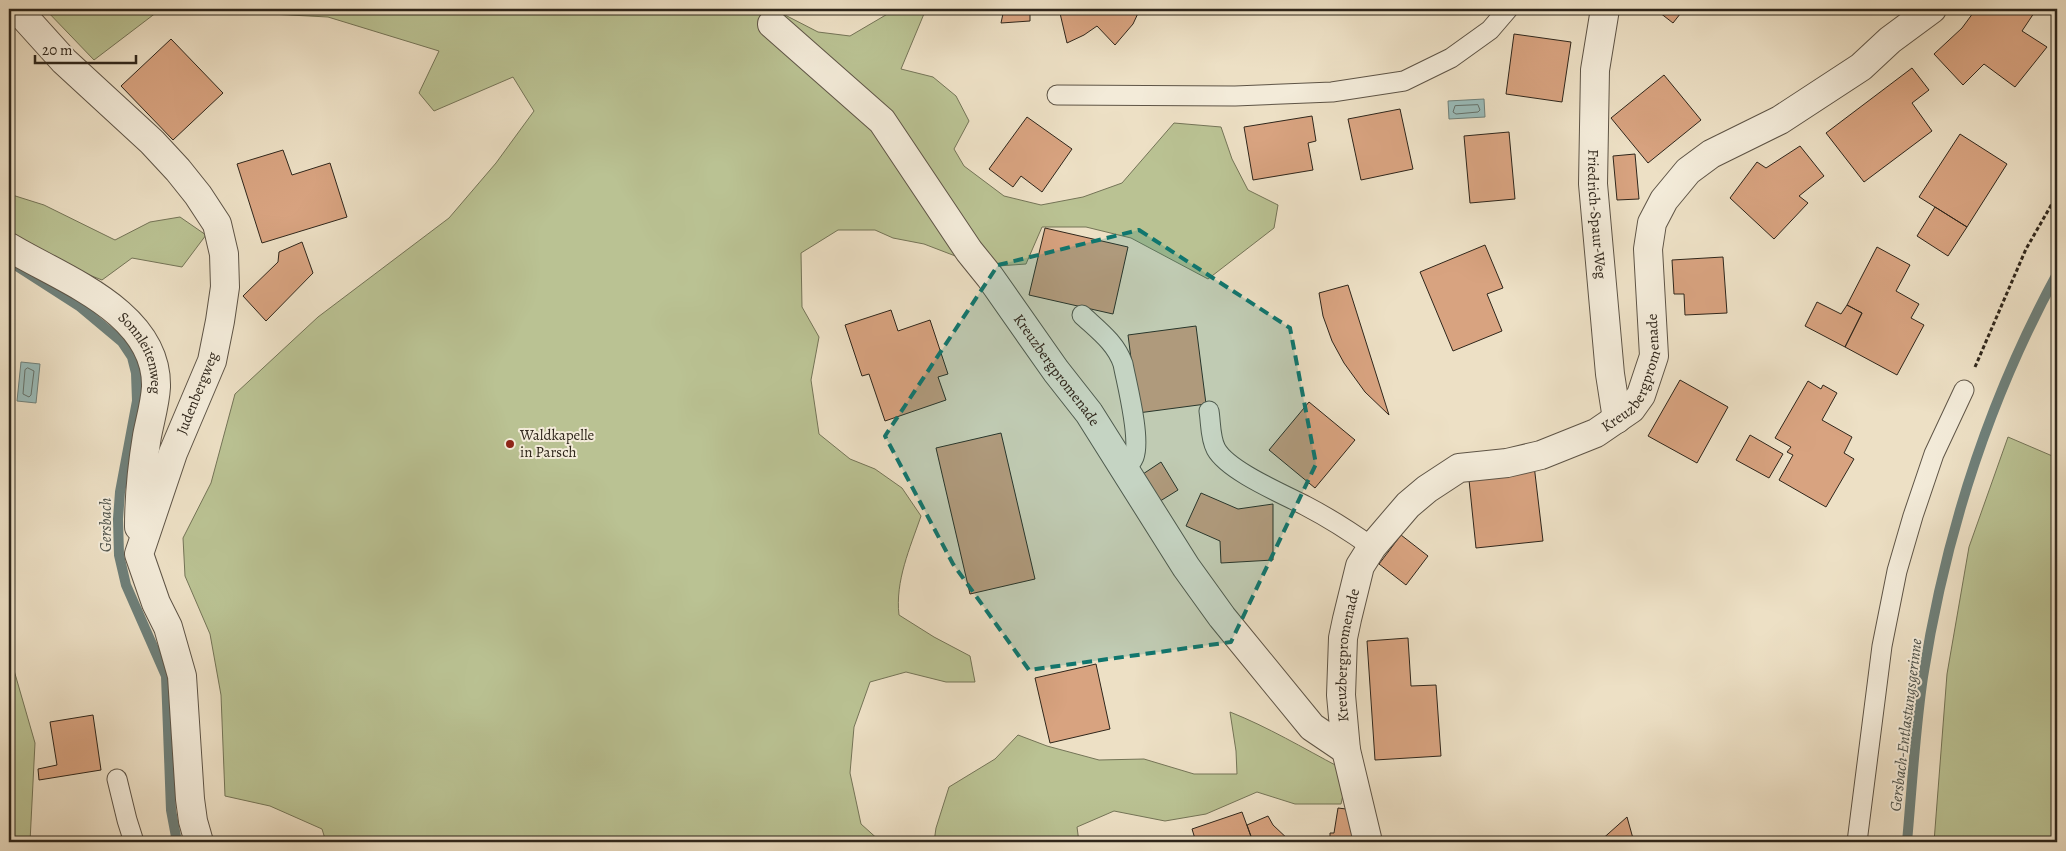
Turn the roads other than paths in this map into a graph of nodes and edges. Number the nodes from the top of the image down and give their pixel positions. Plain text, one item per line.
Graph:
1 (17, 9) edge
2 (1508, 9) edge
3 (1605, 9) edge
4 (1932, 9) edge
5 (772, 24) dead end
6 (1057, 95) dead end
7 (9, 247) edge
8 (1082, 315) dead end
9 (1964, 390) road end
10 (1209, 411) dead end
11 (1617, 419) junction
12 (1124, 469) junction
13 (1372, 547) junction
14 (139, 554) junction
15 (1346, 750) junction
16 (117, 779) dead end
17 (134, 842) edge
18 (199, 842) edge
19 (1368, 842) edge
20 (1857, 842) edge

1 - 14 street, Judenbergweg
2 - 6 lane
3 - 11 street, Friedrich-Spaur-Weg
4 - 11 street, Kreuzbergpromenade
5 - 12 street, Kreuzbergpromenade
7 - 14 street, Sonnleitenweg
8 - 12 lane
9 - 20 lane
10 - 13 lane
11 - 13 street, Kreuzbergpromenade
12 - 15 street, Kreuzbergpromenade
13 - 15 street, Kreuzbergpromenade
14 - 18 street
15 - 19 street, Kreuzbergpromenade
16 - 17 lane

